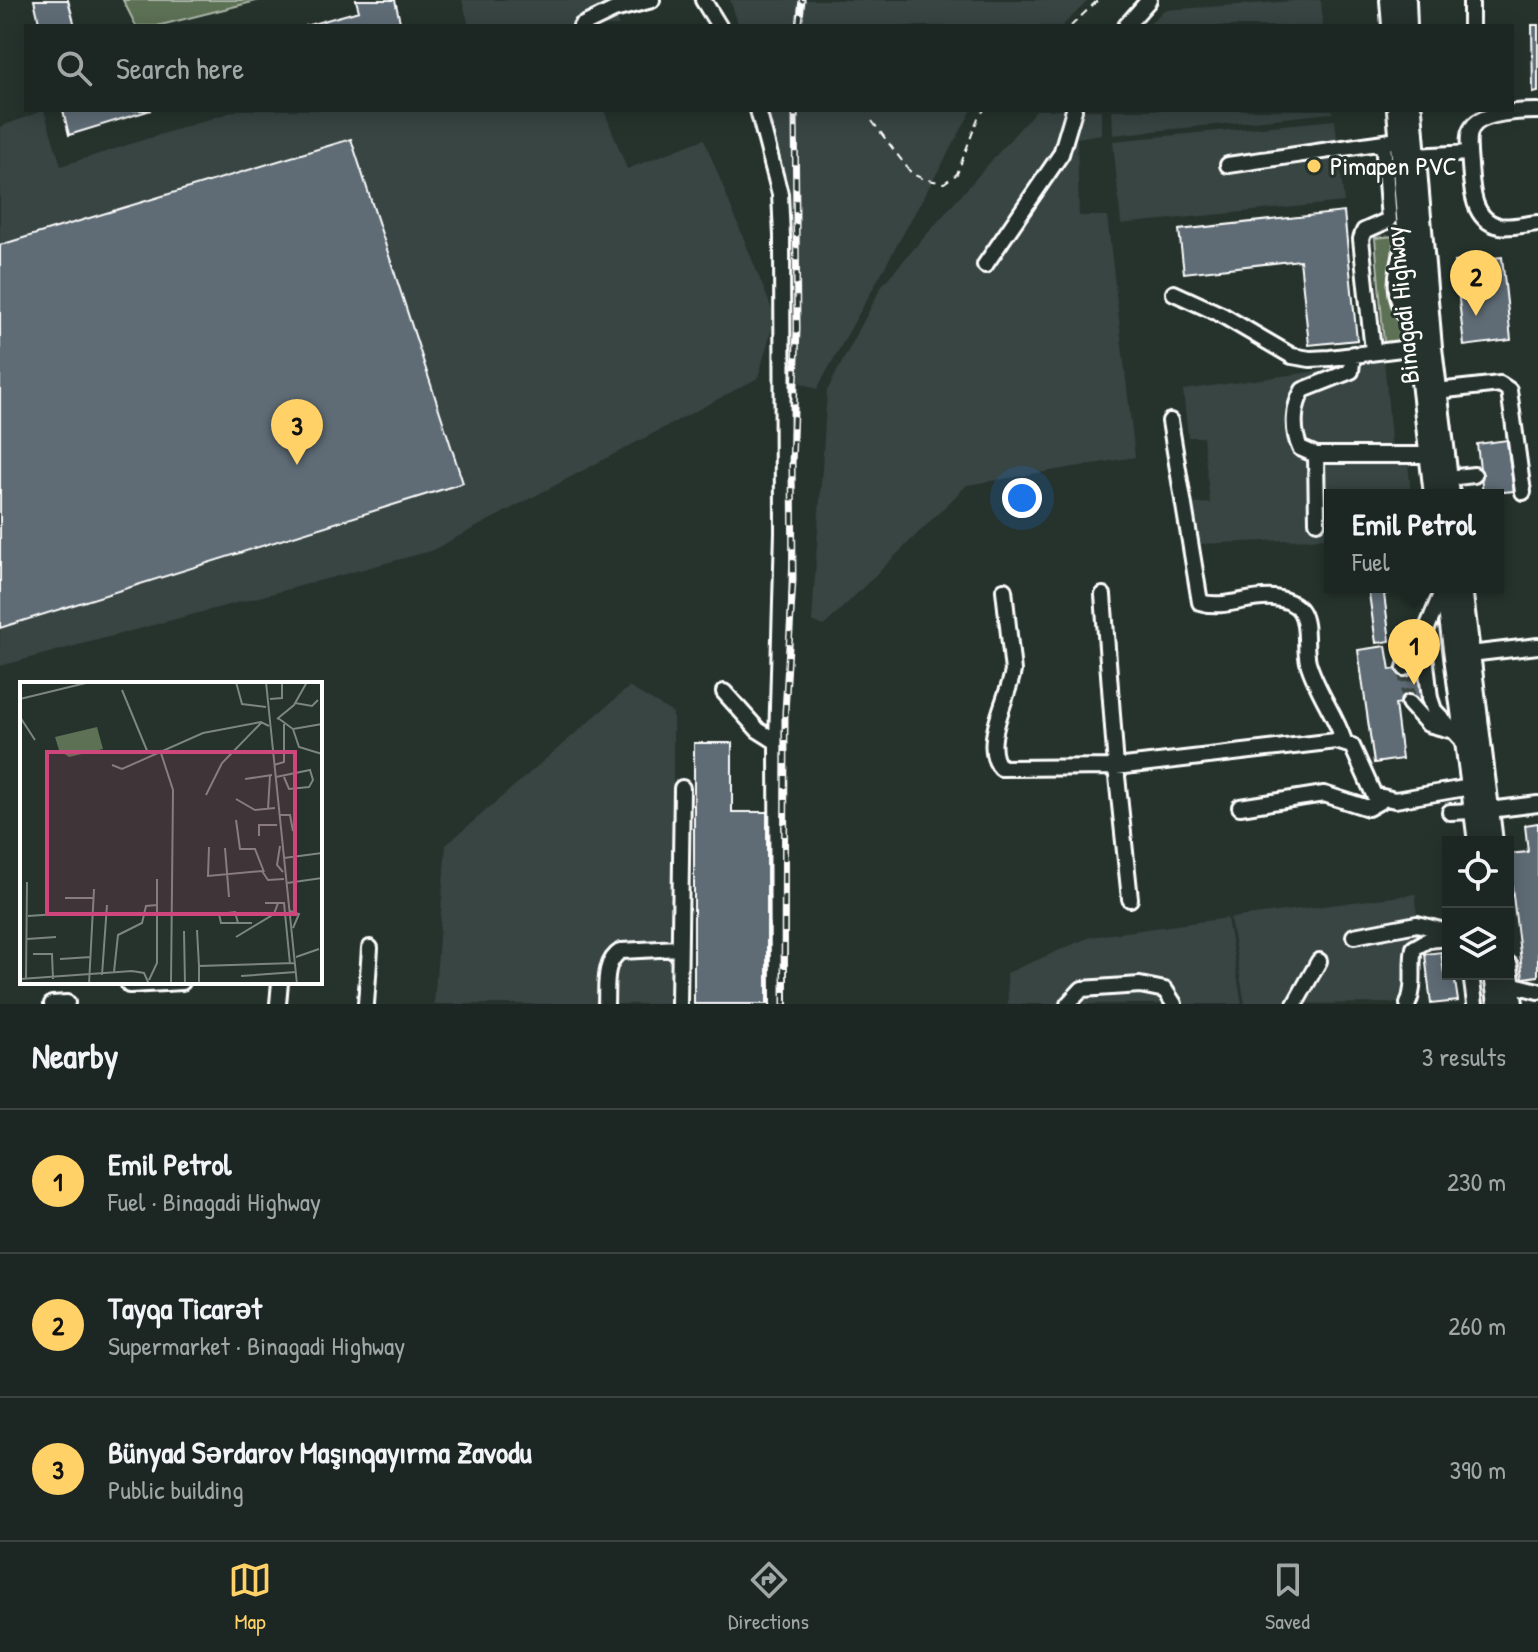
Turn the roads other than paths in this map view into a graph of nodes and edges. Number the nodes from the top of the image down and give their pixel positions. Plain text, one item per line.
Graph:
1 (652, 0) edge
2 (703, 0) edge
3 (1149, 0) edge
4 (1390, 0) edge
5 (1406, 0) edge
6 (1471, 0) edge
7 (623, 4) edge
8 (585, 24) edge
9 (718, 24) edge
10 (1128, 24) edge
11 (1392, 24) edge
12 (1407, 24) edge
13 (1471, 24) edge
14 (1538, 111) edge
15 (759, 112) edge
16 (1073, 112) edge
17 (1397, 112) edge
18 (1412, 112) edge
19 (1391, 141) junction
20 (1469, 153) junction
21 (1415, 156) junction
22 (1228, 165) dead end
23 (1538, 223) edge
24 (985, 265) dead end
25 (1174, 293) dead end
26 (1416, 339) junction
27 (1373, 351) junction
28 (1353, 354) junction
29 (1437, 391) junction
30 (1170, 421) dead end
31 (1316, 455) junction
32 (1429, 455) junction
33 (1474, 475) dead end
34 (1449, 486) edge
35 (1433, 489) edge
36 (1523, 492) dead end
37 (1317, 522) dead end
38 (1004, 590) dead end
39 (1441, 593) edge
40 (1445, 593) edge
41 (1463, 593) edge
42 (1103, 595) dead end
43 (1424, 630) junction
44 (1538, 646) edge
45 (1470, 654) junction
46 (1405, 668) tunnel mouth
47 (724, 692) dead end
48 (1409, 703) tunnel mouth
49 (1460, 737) junction
50 (1344, 741) junction
51 (777, 742) junction
52 (1116, 767) junction
53 (1471, 787) junction
54 (682, 788) dead end
55 (1384, 799) junction
56 (1538, 804) edge
57 (1240, 807) dead end
58 (1482, 810) junction
59 (1450, 812) dead end
60 (1479, 836) edge
61 (1491, 836) edge
62 (1130, 899) dead end
63 (1442, 930) edge
64 (1354, 936) dead end
65 (1442, 939) edge
66 (370, 948) dead end
67 (679, 948) junction
68 (1319, 961) dead end
69 (1472, 980) edge
70 (1503, 980) edge
71 (1506, 980) edge
72 (1514, 980) edge
73 (147, 984) edge
74 (129, 985) dead end
75 (1538, 991) edge
76 (1414, 1000) edge
77 (67, 1003) edge
78 (52, 1004) edge
79 (366, 1004) edge
80 (606, 1004) edge
81 (679, 1004) edge
82 (778, 1004) edge
83 (1068, 1004) edge
84 (1174, 1004) edge
85 (1295, 1004) edge
86 (1475, 1004) edge
87 (1498, 1004) edge
88 (1513, 1004) edge

1 - 7 street
2 - 9 street
3 - 10 street
4 - 11 main road
5 - 12 main road
6 - 13 street
7 - 8 street
14 - 20 street
15 - 51 street
16 - 24 street
17 - 19 main road, Binagadi Highway
18 - 21 main road, Binagadi Highway
19 - 22 street
19 - 26 main road, Binagadi Highway
19 - 27 street
20 - 21 street
20 - 23 street
21 - 29 main road, Binagadi Highway
25 - 28 street
26 - 27 street
26 - 32 main road, Binagadi Highway
27 - 28 street
28 - 31 street
29 - 34 main road, Binagadi Highway
29 - 36 street
30 - 50 street
31 - 32 street
31 - 37 street
32 - 35 main road, Binagadi Highway
33 - 34 street
38 - 52 street
39 - 43 street
40 - 49 main road
41 - 45 main road
42 - 52 street
43 - 46 street
43 - 49 street
44 - 45 street
45 - 58 main road
47 - 51 street
48 - 49 street
49 - 53 main road
50 - 52 street
50 - 55 street
51 - 82 street
52 - 62 street
53 - 55 street
53 - 58 main road
54 - 67 street
55 - 57 street
56 - 58 street
58 - 59 street
58 - 60 main road
58 - 61 main road
63 - 64 street
65 - 76 street
66 - 79 street
67 - 80 street
67 - 81 street
68 - 85 street
69 - 86 street
70 - 87 main road
71 - 88 main road
72 - 75 street
73 - 74 street
77 - 78 street
83 - 84 street

